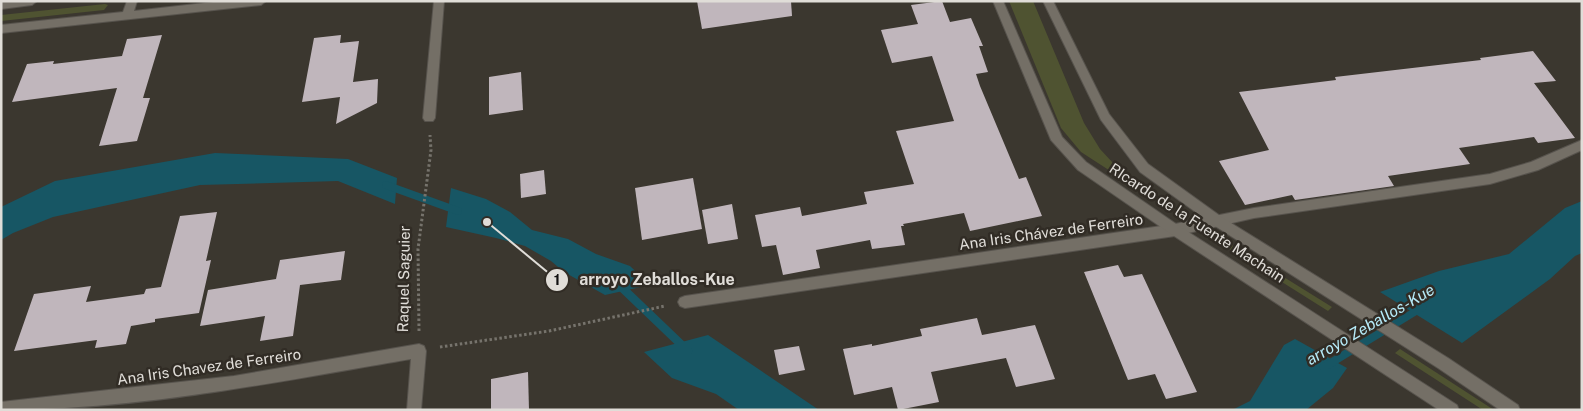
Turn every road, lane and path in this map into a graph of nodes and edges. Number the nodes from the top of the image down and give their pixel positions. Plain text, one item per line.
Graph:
1 (32, 1) edge
2 (132, 1) edge
3 (261, 1) edge
4 (439, 1) edge
5 (998, 1) edge
6 (1048, 1) edge
7 (1, 5) edge
8 (127, 16) junction
9 (1, 29) edge
10 (429, 118) dead end
11 (1582, 145) edge
12 (431, 150) dead end
13 (1220, 222) junction
14 (1175, 230) junction
15 (685, 302) joint
16 (419, 351) junction
17 (1, 410) edge
18 (414, 410) edge
19 (1452, 410) edge
20 (1513, 410) edge

1 - 7 street
2 - 8 street
3 - 8 street
4 - 10 street
5 - 14 street, RIcardo de la Fuente Machain
6 - 13 street, RIcardo de la Fuente Machain
8 - 9 street
11 - 13 street, Ana Iris Chávez de Ferreiro
12 - 16 path, Raquel Saguier
13 - 14 street, Ana Iris Chávez de Ferreiro
13 - 20 street, RIcardo de la Fuente Machain
14 - 15 street, Ana Iris Chávez de Ferreiro
14 - 19 street, RIcardo de la Fuente Machain
15 - 16 path
16 - 17 street, Ana Iris Chavez de Ferreiro
16 - 18 street, Raquel Saguier

